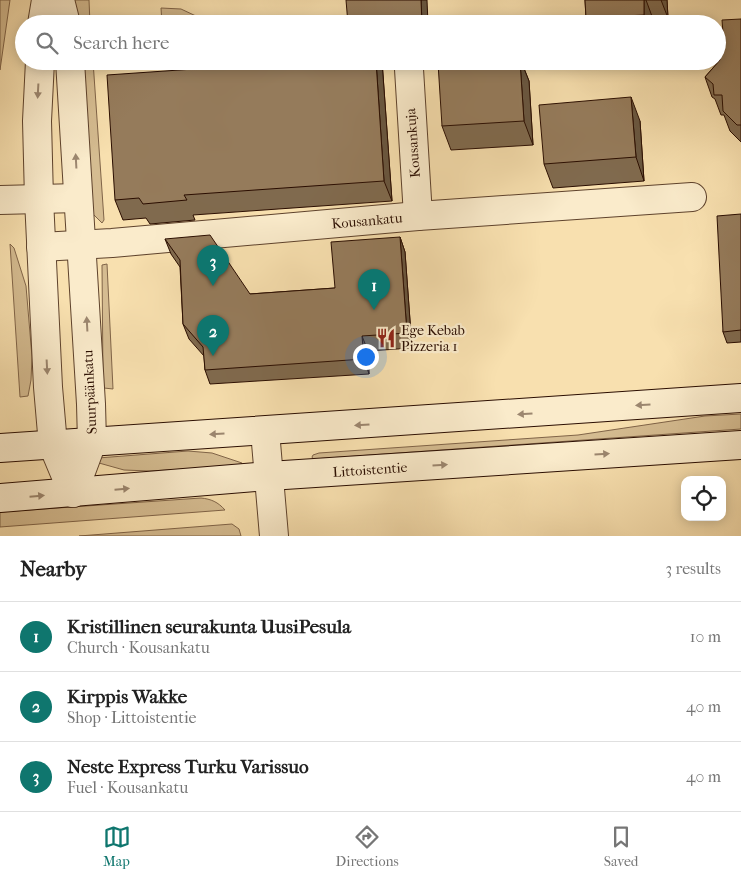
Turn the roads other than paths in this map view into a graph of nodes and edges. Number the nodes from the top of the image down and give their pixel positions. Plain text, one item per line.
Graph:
1 (46, 0) edge
2 (60, 0) edge
3 (44, 15) edge
4 (64, 15) edge
5 (40, 70) edge
6 (71, 70) edge
7 (409, 70) edge
8 (692, 197) dead end
9 (78, 198) junction
10 (39, 199) junction
11 (0, 200) edge
12 (418, 216) junction
13 (82, 245) junction
14 (41, 246) junction
15 (741, 398) edge
16 (266, 431) junction
17 (92, 442) junction
18 (53, 445) junction
19 (741, 445) edge
20 (0, 448) edge
21 (269, 476) junction
22 (73, 493) junction
23 (0, 498) edge
24 (274, 536) edge

1 - 3 street
2 - 4 street
5 -> 10 street
9 -> 6 street, Suurpäänkatu
7 - 12 street, Kousankuja
8 - 12 street, Kousankatu
9 - 10 street
9 - 13 street, Suurpäänkatu
10 - 11 street
10 - 14 street
12 - 13 street, Kousankatu
13 - 14 street, Kousankatu
17 -> 13 street, Suurpäänkatu
14 -> 18 street
15 -> 16 street
16 -> 17 street
16 - 21 street
17 - 18 street
17 - 22 street, Suurpäänkatu
18 - 20 street
18 - 22 street
21 -> 19 street, Littoistentie
22 -> 21 street, Littoistentie
21 - 24 street
23 -> 22 street, Littoistentie

